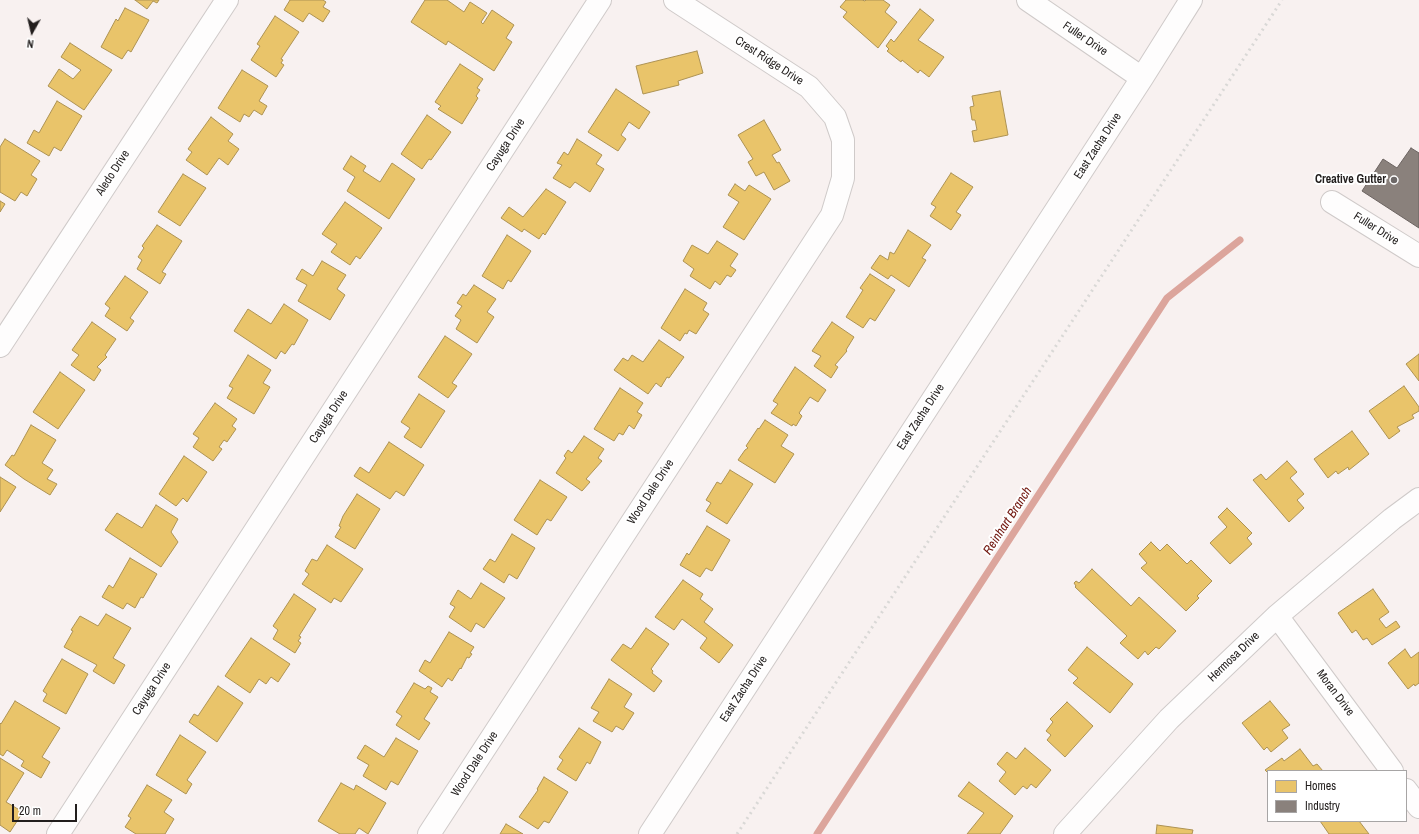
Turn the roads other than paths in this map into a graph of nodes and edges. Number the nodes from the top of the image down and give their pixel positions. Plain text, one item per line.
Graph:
1 (226, 0) edge
2 (600, 0) edge
3 (1028, 0) edge
4 (1191, 0) edge
5 (681, 2) edge
6 (1142, 78) junction
7 (843, 140) joint
8 (1332, 202) dead end
9 (1419, 256) edge
10 (0, 346) edge
11 (1419, 499) edge
12 (1277, 616) junction
13 (1391, 770) edge
14 (1407, 791) edge
15 (1419, 807) edge
16 (58, 834) edge
17 (429, 834) edge
18 (650, 834) edge
19 (1066, 834) edge

1 - 10 street, Aledo Drive
2 - 16 street, Cayuga Drive
3 - 6 street, Fuller Drive
4 - 6 street, East Zacha Drive
5 - 7 street, Crest Ridge Drive
6 - 18 street, East Zacha Drive
7 - 17 street, Wood Dale Drive
8 - 9 street, Fuller Drive
11 - 12 street, Hermosa Drive
12 - 13 street, Moran Drive
12 - 19 street, Hermosa Drive
14 - 15 street

